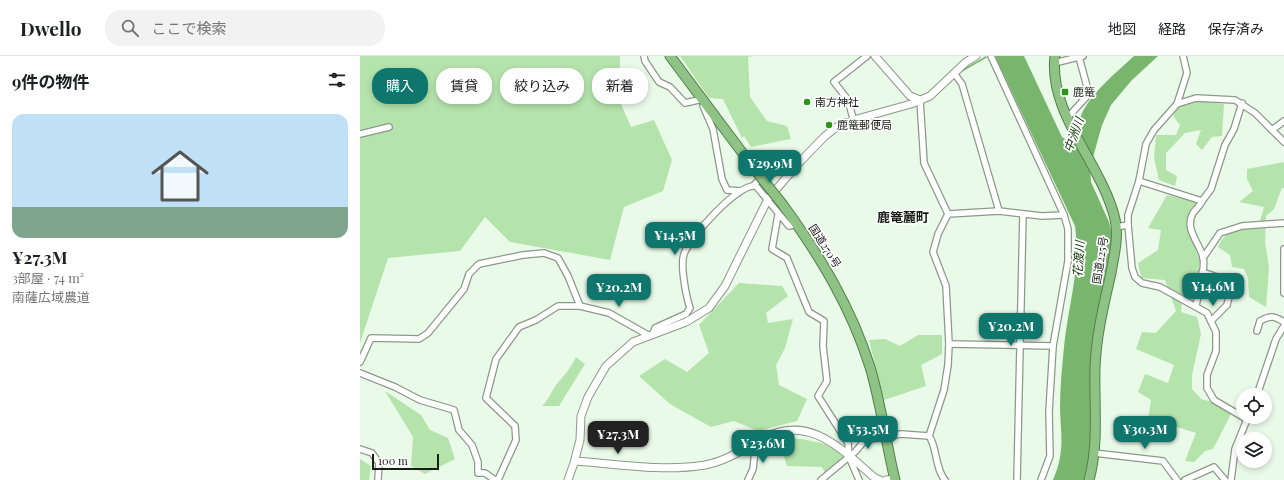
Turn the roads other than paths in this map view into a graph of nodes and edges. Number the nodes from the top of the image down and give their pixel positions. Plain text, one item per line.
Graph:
1 (644, 56) edge
2 (670, 56) edge
3 (867, 56) edge
4 (875, 56) edge
5 (976, 56) edge
6 (991, 56) edge
7 (1081, 56) edge
8 (1183, 56) edge
9 (1055, 60) edge
10 (954, 73) junction
11 (704, 100) junction
12 (920, 100) junction
13 (1242, 103) junction
14 (1177, 104) junction
15 (1068, 117) junction
16 (1284, 121) edge
17 (854, 122) junction
18 (389, 127) dead end
19 (1272, 130) junction
20 (360, 134) edge
21 (1284, 142) edge
22 (795, 168) junction
23 (1139, 181) junction
24 (753, 186) junction
25 (740, 191) junction
26 (768, 199) junction
27 (1202, 201) junction
28 (999, 211) junction
29 (948, 214) junction
30 (1023, 214) junction
31 (778, 215) junction
32 (1064, 215) junction
33 (1115, 222) junction
34 (1284, 223) edge
35 (796, 224) junction
36 (1128, 225) junction
37 (1284, 249) edge
38 (1203, 258) junction
39 (1202, 272) junction
40 (1284, 293) edge
41 (580, 306) junction
42 (1196, 306) junction
43 (1211, 321) junction
44 (1284, 322) edge
45 (1284, 326) edge
46 (1257, 331) dead end
47 (651, 334) junction
48 (949, 344) junction
49 (1019, 345) junction
50 (1053, 346) junction
51 (360, 362) edge
52 (360, 373) edge
53 (1259, 388) edge
54 (1236, 412) edge
55 (1245, 424) edge
56 (929, 436) junction
57 (886, 437) junction
58 (756, 442) junction
59 (360, 449) edge
60 (1094, 453) junction
61 (849, 457) junction
62 (575, 460) junction
63 (940, 474) junction
64 (378, 480) edge
65 (497, 480) edge
66 (568, 480) edge
67 (748, 480) edge
68 (821, 480) edge
69 (859, 480) edge
70 (880, 480) edge
71 (892, 480) edge
72 (939, 480) edge
73 (945, 480) edge
74 (1017, 480) edge
75 (1041, 480) edge
76 (1089, 480) edge
77 (1177, 480) edge
78 (1185, 480) edge
79 (1225, 480) edge
80 (1230, 480) edge

1 - 11 street
2 - 11 highway, 国道270号
3 - 17 street
4 - 12 street
5 - 10 street
6 - 32 street
7 - 9 street
7 - 15 street
8 - 14 street
9 - 15 highway, 国道225号
10 - 12 street
10 - 28 street
11 - 25 street
11 - 35 highway, 国道270号, bridge
12 - 17 street
12 - 29 street
13 - 14 street
13 - 19 street
13 - 27 street
14 - 23 street
15 - 33 highway, 国道225号
16 - 19 street
17 - 22 street
18 - 20 street
19 - 21 street
22 - 24 street
22 - 26 street
23 - 27 street
23 - 36 street
24 - 25 street
24 - 26 street
25 - 47 street
26 - 31 street
26 - 47 street
27 - 38 street
28 - 29 street
28 - 30 street
29 - 48 street
30 - 32 street
30 - 49 street
31 - 35 street
31 - 61 street
32 - 50 street
33 - 36 street
33 - 60 highway, 国道225号
34 - 38 street
35 - 57 highway, 国道270号
36 - 42 street
37 - 40 street
38 - 39 street
39 - 42 street
39 - 43 street
41 - 47 street
41 - 51 street
41 - 65 street
42 - 43 street
43 - 54 street
44 - 46 street
45 - 53 street
47 - 62 street
48 - 49 street
48 - 56 street
49 - 50 street
49 - 74 street
50 - 75 street
52 - 65 street
55 - 80 street
56 - 57 street
56 - 63 street
57 - 61 street
57 - 71 highway, 国道270号
58 - 61 street
58 - 62 street
58 - 67 street
59 - 64 street
60 - 76 highway, 国道225号
60 - 77 street
61 - 68 street
61 - 69 street
61 - 70 street
62 - 66 street
63 - 72 street
63 - 73 street
78 - 79 street

